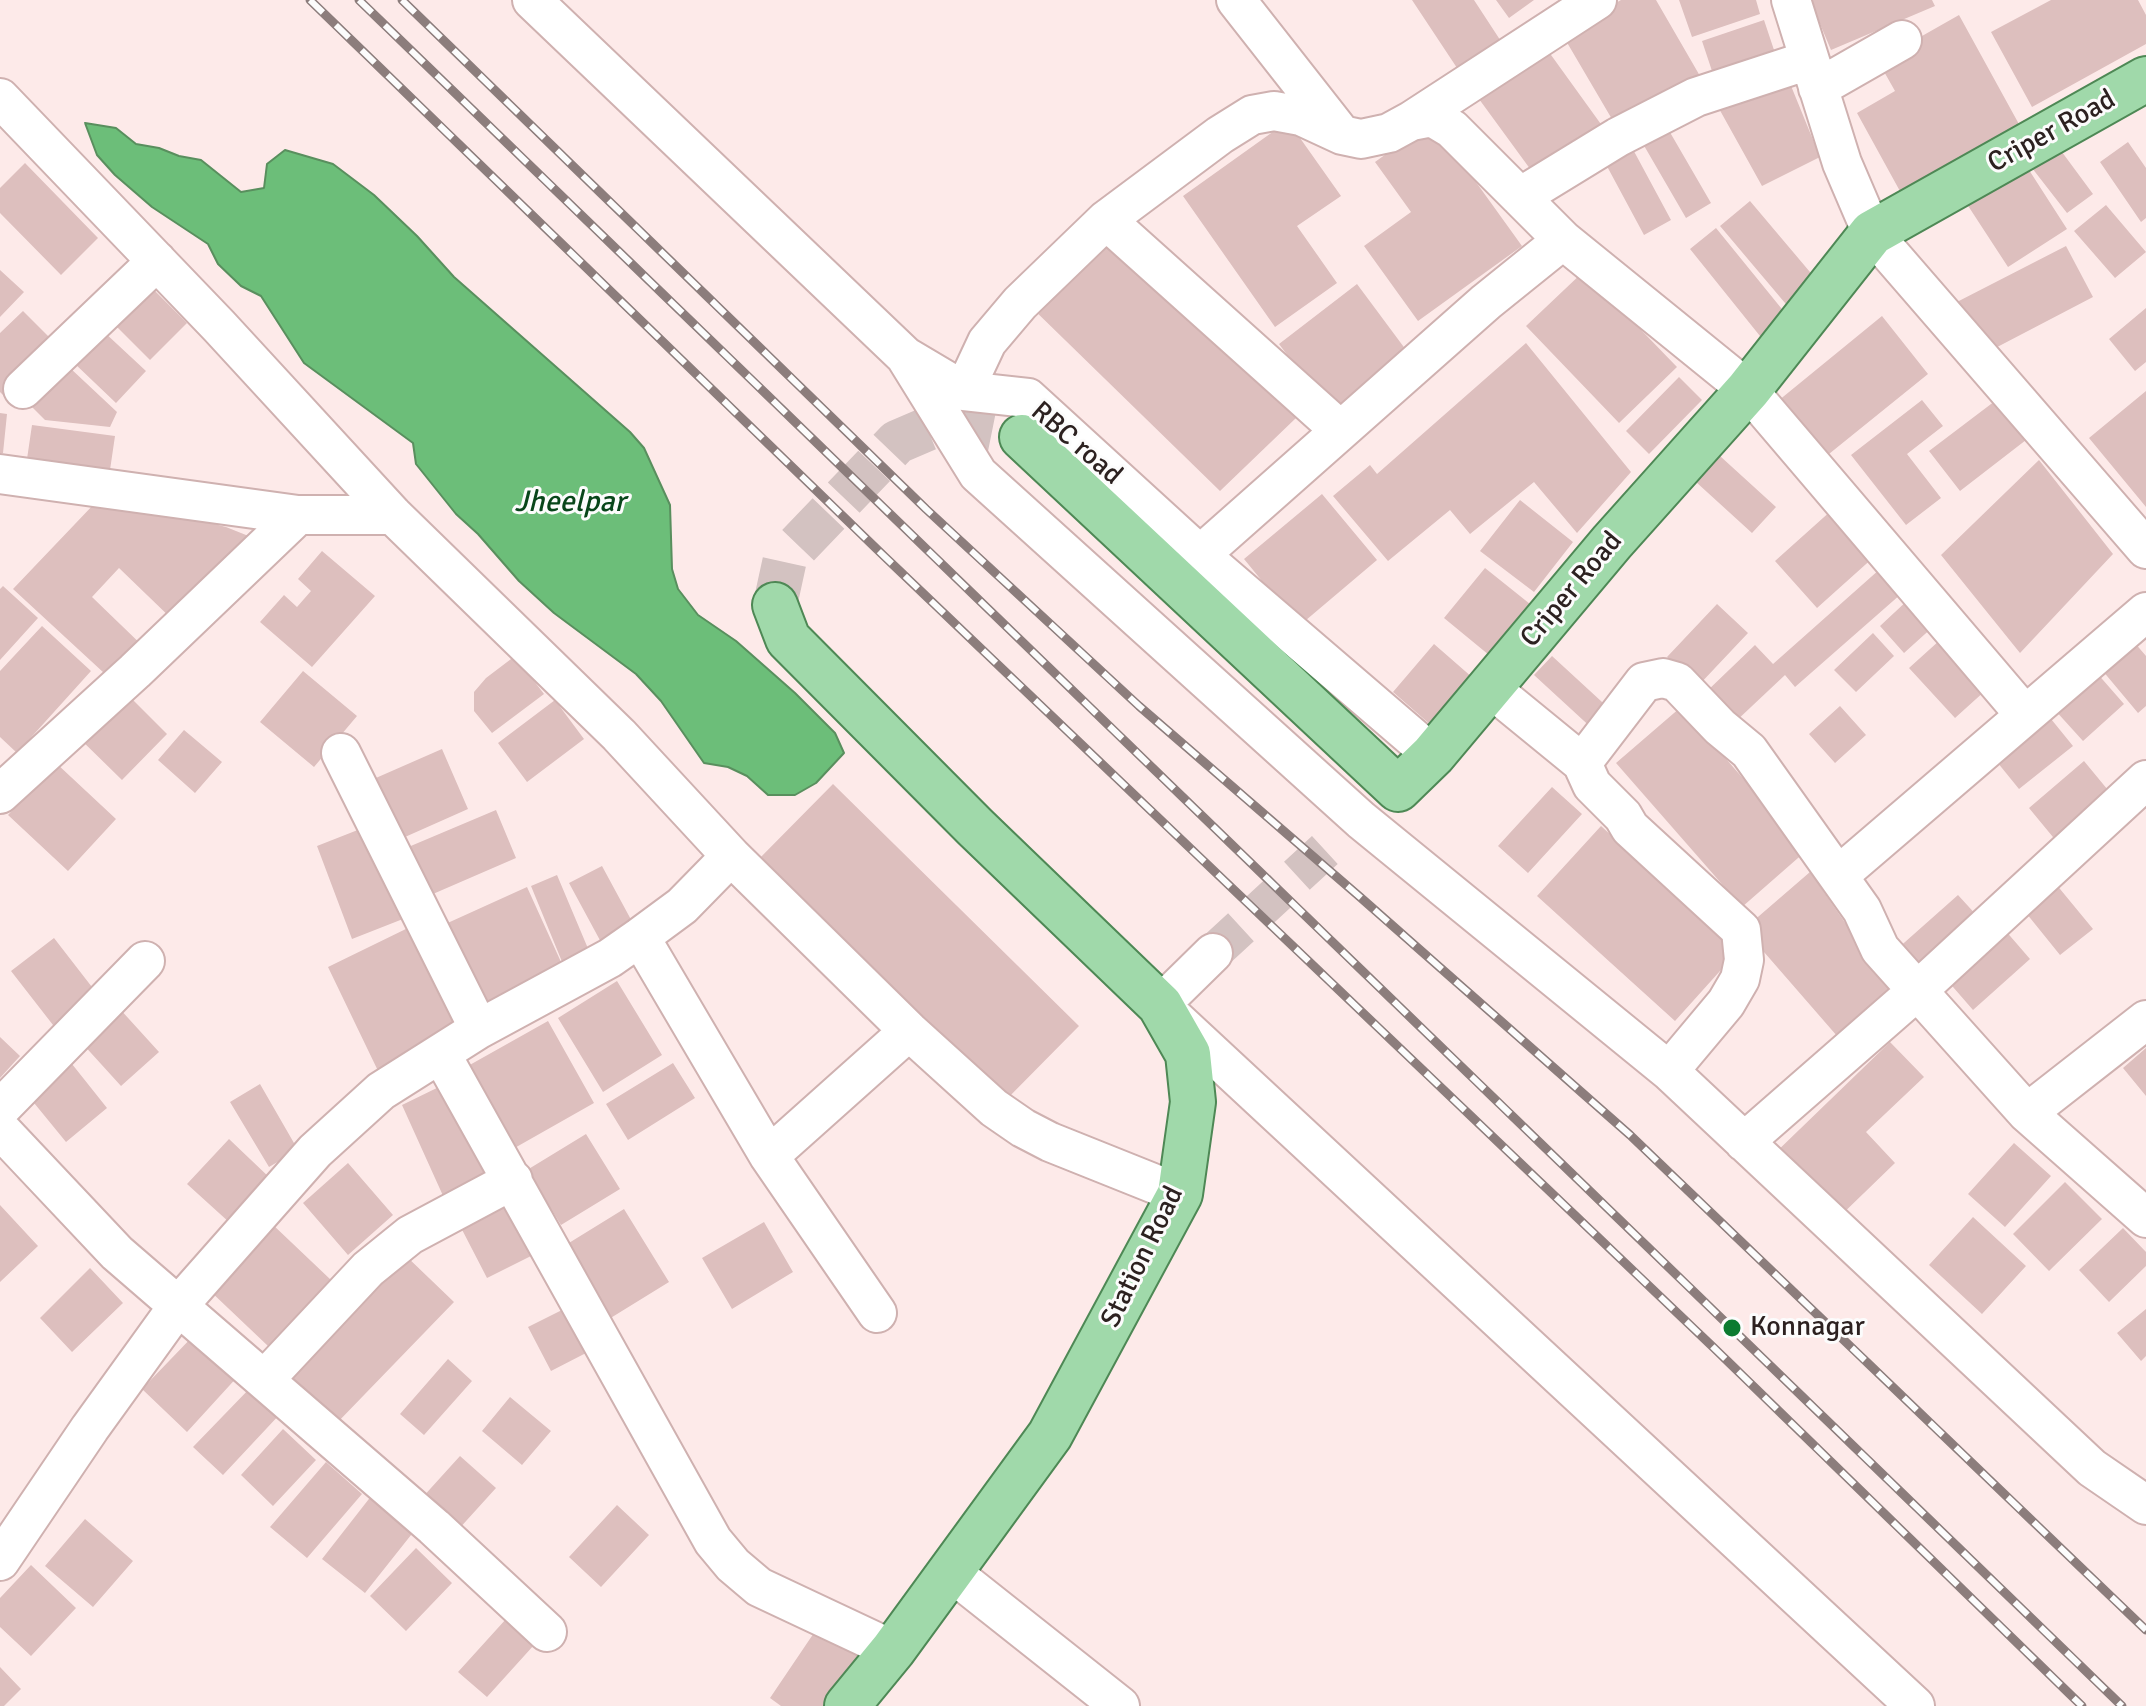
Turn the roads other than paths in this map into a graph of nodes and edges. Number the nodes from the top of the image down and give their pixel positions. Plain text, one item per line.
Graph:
1 (532, 0) edge
2 (1236, 0) edge
3 (1597, 0) edge
4 (1791, 0) edge
5 (1902, 40) dead end
6 (1813, 74) junction
7 (2146, 79) edge
8 (0, 98) edge
9 (1411, 121) junction
10 (1342, 135) junction
11 (1520, 197) junction
12 (1106, 220) junction
13 (1872, 233) junction
14 (1563, 240) junction
15 (157, 261) junction
16 (905, 356) junction
17 (23, 389) dead end
18 (1748, 390) junction
19 (964, 391) junction
20 (1340, 430) junction
21 (1022, 437) tunnel mouth
22 (0, 474) edge
23 (298, 515) junction
24 (393, 515) junction
25 (2146, 549) edge
26 (1200, 555) junction
27 (775, 605) tunnel mouth
28 (2146, 612) edge
29 (1489, 687) junction
30 (2025, 715) junction
31 (341, 753) dead end
32 (1433, 755) junction
33 (1582, 763) junction
34 (2146, 780) edge
35 (1398, 789) junction
36 (0, 794) edge
37 (1350, 829) junction
38 (731, 856) junction
39 (1839, 875) junction
40 (640, 937) junction
41 (1213, 953) tunnel mouth
42 (145, 961) dead end
43 (1918, 990) junction
44 (1160, 1005) junction
45 (2146, 1020) edge
46 (479, 1029) junction
47 (909, 1031) junction
48 (441, 1054) junction
49 (1669, 1071) junction
50 (0, 1109) edge
51 (2027, 1113) junction
52 (0, 1129) edge
53 (1744, 1142) junction
54 (769, 1156) junction
55 (513, 1180) junction
56 (1180, 1194) junction
57 (2145, 1215) edge
58 (178, 1306) junction
59 (877, 1313) dead end
60 (264, 1380) junction
61 (2146, 1505) edge
62 (0, 1561) edge
63 (951, 1572) junction
64 (547, 1632) dead end
65 (893, 1650) junction
66 (847, 1706) edge
67 (1120, 1706) edge
68 (1915, 1706) edge

1 - 16 street, RBC road
2 - 10 street
3 - 9 street
4 - 6 street
5 - 6 street
6 - 11 street
6 - 13 street
7 - 13 main road, Criper Road
8 - 15 street
9 - 10 street
9 - 11 street
10 - 12 street
11 - 14 street
12 - 19 street
12 - 20 street
13 - 18 main road, Criper Road
13 - 25 street
14 - 18 street
14 - 20 street
15 - 17 street
15 - 24 street
16 - 19 street, RBC road
16 - 37 street
18 - 29 main road, Criper Road
18 - 30 street
19 - 26 street, RBC road
20 - 26 street
21 - 35 main road
22 - 23 street
23 - 24 street
23 - 36 street
24 - 38 street
26 - 32 street, RBC road
27 - 44 main road, Station Road
28 - 30 street
29 - 32 main road, Criper Road
29 - 33 street
30 - 39 street
31 - 46 street
32 - 35 main road, Criper Road
33 - 39 street
33 - 49 street
34 - 43 street
35 - 37 street
37 - 49 street
38 - 40 street
38 - 47 street
39 - 43 street
40 - 46 street
40 - 54 street
41 - 44 street
42 - 50 street
43 - 51 street
43 - 53 street
44 - 56 main road, Station Road
44 - 68 street
45 - 51 street
46 - 48 street
47 - 54 street
47 - 56 street
48 - 55 street
48 - 58 street
49 - 53 street
51 - 57 street
52 - 58 street
53 - 61 street
54 - 59 street
55 - 60 street
55 - 65 street
56 - 63 main road, Station Road
58 - 60 street
58 - 62 street
60 - 64 street
63 - 65 main road, Station Road
63 - 67 street
65 - 66 main road, Station Road

